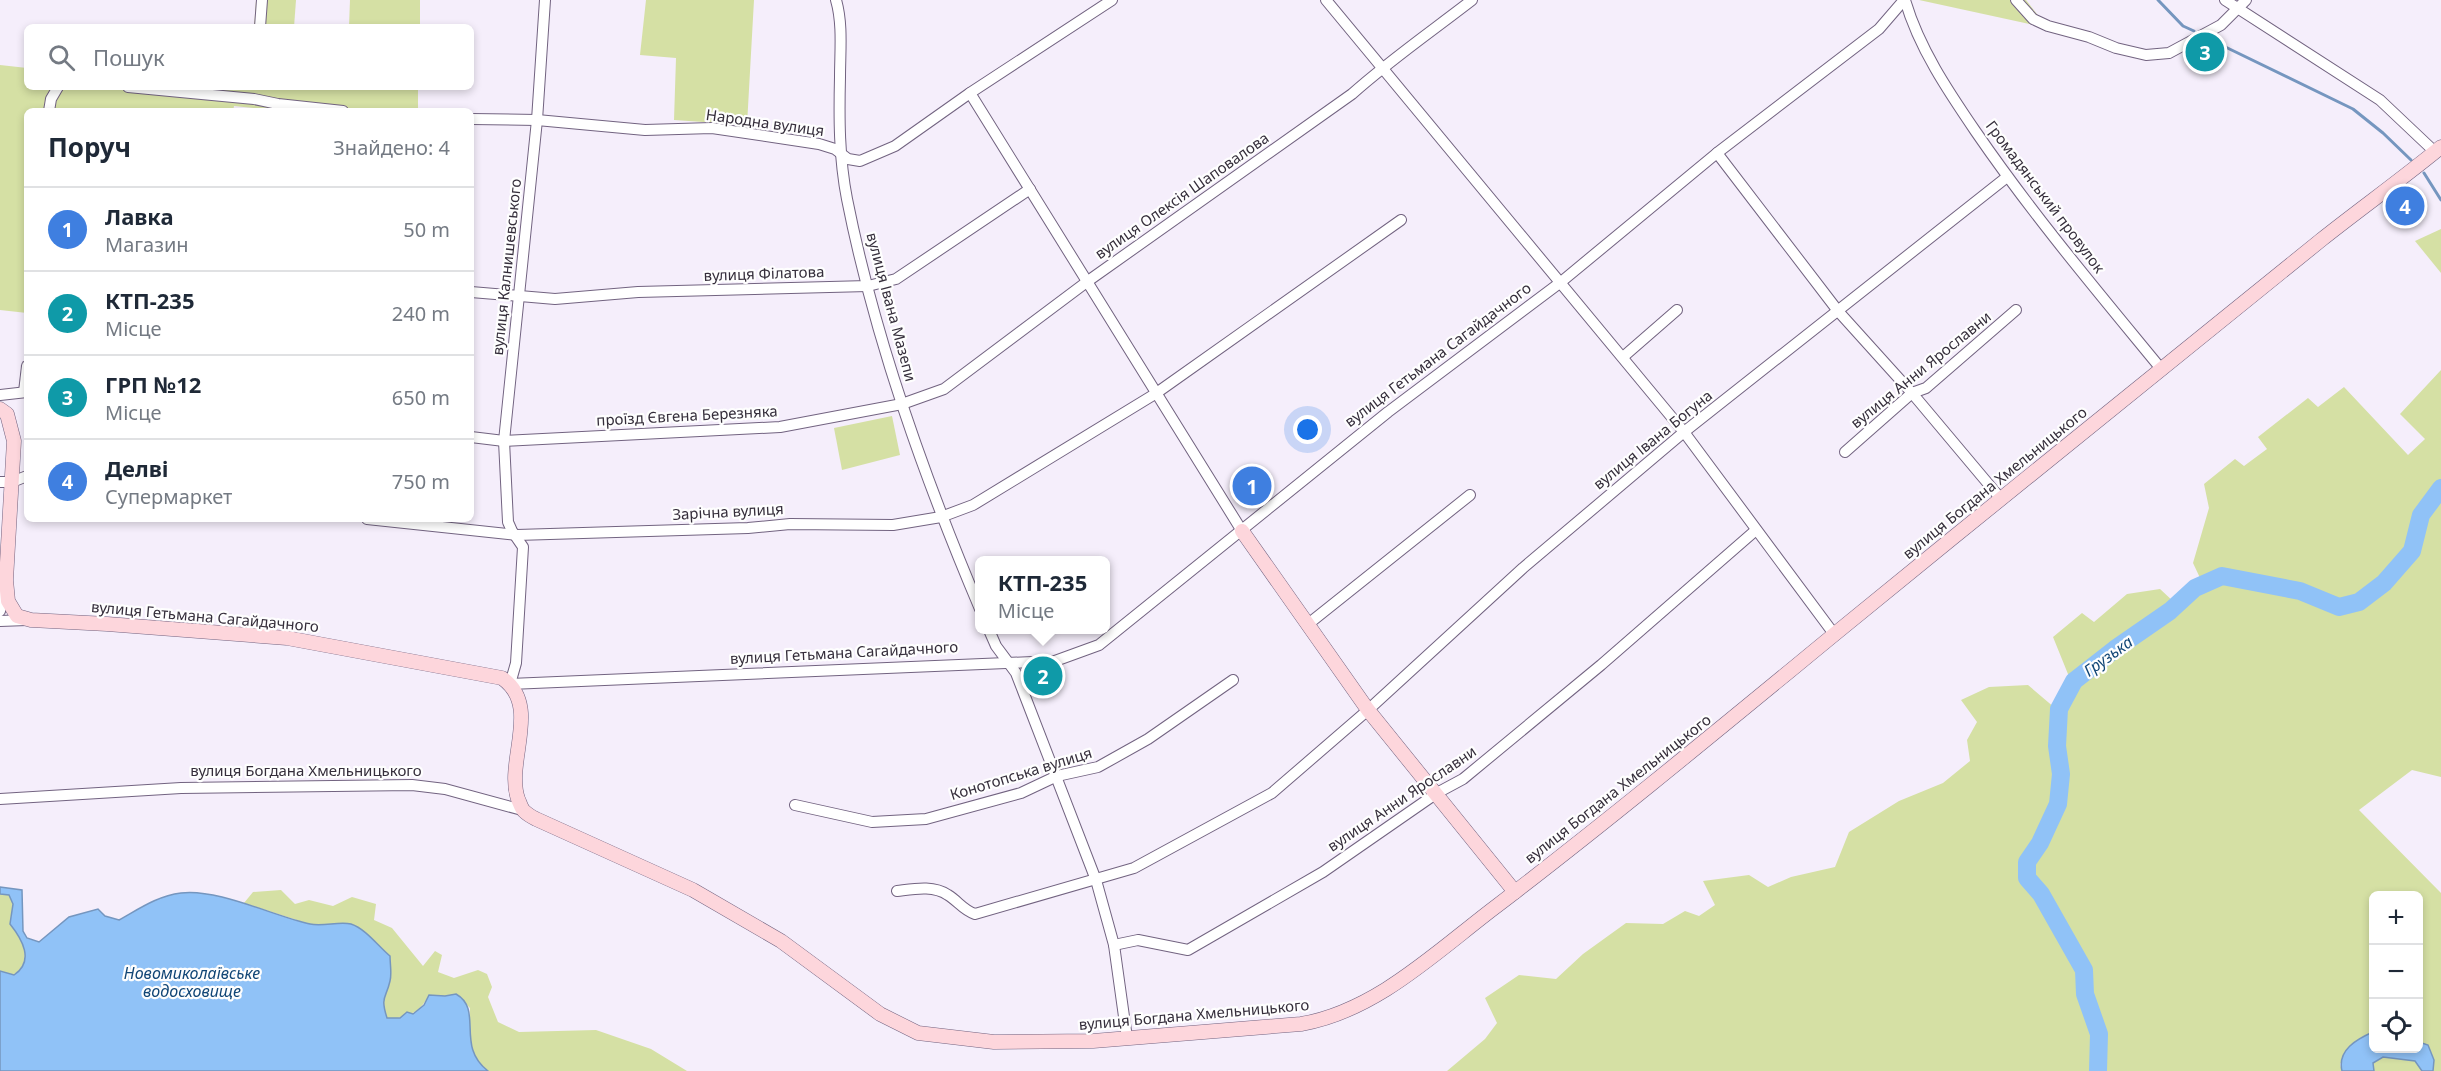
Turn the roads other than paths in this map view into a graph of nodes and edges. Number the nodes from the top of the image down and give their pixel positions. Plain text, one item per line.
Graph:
1 (262, 0) edge
2 (545, 0) edge
3 (836, 0) edge
4 (1112, 0) edge
5 (1326, 0) edge
6 (1472, 0) edge
7 (1905, 0) edge
8 (2016, 0) edge
9 (2224, 0) edge
10 (2246, 0) edge
11 (2236, 9) junction
12 (260, 24) edge
13 (1383, 66) junction
14 (56, 90) edge
15 (160, 90) edge
16 (255, 90) edge
17 (970, 93) junction
18 (254, 99) junction
19 (50, 108) edge
20 (315, 108) edge
21 (474, 119) edge
22 (537, 120) junction
23 (840, 152) junction
24 (1717, 153) junction
25 (2439, 153) edge
26 (2007, 177) junction
27 (1030, 189) junction
28 (1401, 220) dead end
29 (1088, 280) junction
30 (1561, 282) junction
31 (868, 286) junction
32 (474, 292) edge
33 (518, 297) junction
34 (1677, 310) dead end
35 (2016, 310) dead end
36 (1838, 311) junction
37 (1623, 357) junction
38 (2162, 370) junction
39 (24, 392) edge
40 (1912, 393) junction
41 (1155, 394) junction
42 (0, 395) edge
43 (902, 404) junction
44 (0, 409) edge
45 (1684, 432) junction
46 (474, 437) edge
47 (504, 441) junction
48 (1845, 452) dead end
49 (24, 477) edge
50 (6, 482) edge
51 (1470, 495) dead end
52 (2001, 499) junction
53 (941, 517) junction
54 (395, 522) edge
55 (1756, 530) junction
56 (1242, 531) junction
57 (516, 535) junction
58 (6, 580) junction
59 (975, 597) edge
60 (0, 611) edge
61 (31, 620) junction
62 (0, 621) edge
63 (1307, 625) junction
64 (991, 634) edge
65 (1834, 634) junction
66 (1006, 662) junction
67 (1233, 680) dead end
68 (510, 684) junction
69 (1368, 710) junction
70 (1057, 776) junction
71 (1437, 793) junction
72 (0, 799) edge
73 (795, 804) dead end
74 (522, 810) junction
75 (1096, 880) junction
76 (897, 891) dead end
77 (1515, 892) junction
78 (1114, 945) junction
79 (1127, 1038) junction

1 - 12 street
2 - 22 street, вулиця Калнишевського
3 - 23 street, вулиця Івана Мазепи
4 - 17 street, Народна вулиця
5 - 13 street
6 - 13 street, вулиця Олексія Шаповалова
7 - 24 street, вулиця Гетьмана Сагайдачного
7 - 26 street, Громадянський провулок
8 - 11 street
9 - 11 street
10 - 11 street
11 - 25 street
13 - 29 street, вулиця Олексія Шаповалова
13 - 30 street
14 - 19 street
15 - 18 street
16 - 18 street
17 - 23 street, Народна вулиця
17 - 27 street
18 - 20 street
21 - 22 street, Народна вулиця
22 - 23 street, Народна вулиця
22 - 33 street, вулиця Калнишевського
23 - 31 street, вулиця Івана Мазепи
24 - 30 street, вулиця Гетьмана Сагайдачного
24 - 36 street
25 - 38 street, вулиця Богдана Хмельницького
26 - 36 street, вулиця Івана Богуна
26 - 38 street, Громадянський провулок
27 - 29 street
27 - 31 street, вулиця Філатова
28 - 41 street
29 - 41 street
29 - 43 street, вулиця Олексія Шаповалова
30 - 37 street
30 - 56 street, вулиця Гетьмана Сагайдачного
31 - 33 street, вулиця Філатова
31 - 43 street, вулиця Івана Мазепи
32 - 33 street, вулиця Філатова
33 - 47 street, вулиця Калнишевського
34 - 37 street
35 - 40 street, вулиця Анни Ярославни
36 - 40 street
36 - 45 street, вулиця Івана Богуна
37 - 45 street
38 - 52 street, вулиця Богдана Хмельницького
39 - 42 street
40 - 48 street, вулиця Анни Ярославни
40 - 52 street
41 - 53 street
41 - 56 street
43 - 47 street, проїзд Євгена Березняка
43 - 53 street, вулиця Івана Мазепи
44 - 50 street
45 - 55 street
45 - 69 street, вулиця Івана Богуна
46 - 47 street, проїзд Євгена Березняка
47 - 57 street, вулиця Калнишевського
49 - 50 street
50 - 58 street
51 - 63 street
52 - 65 street, вулиця Богдана Хмельницького
53 - 57 street, Зарічна вулиця
53 - 59 street, вулиця Івана Мазепи
54 - 57 street, Зарічна вулиця
55 - 65 street
55 - 71 street, вулиця Анни Ярославни
56 - 63 street
56 - 66 street, вулиця Гетьмана Сагайдачного
57 - 68 street, вулиця Калнишевського
58 - 60 street
58 - 61 street
61 - 62 street, вулиця Гетьмана Сагайдачного
61 - 68 street, вулиця Гетьмана Сагайдачного
63 - 69 street
64 - 66 street
65 - 77 street, вулиця Богдана Хмельницького
66 - 68 street, вулиця Гетьмана Сагайдачного
66 - 70 street
67 - 70 street, Конотопська вулиця
68 - 74 street
69 - 71 street
69 - 75 street, вулиця Івана Богуна
70 - 73 street, Конотопська вулиця
70 - 75 street
71 - 77 street
71 - 78 street, вулиця Анни Ярославни
72 - 74 street, вулиця Богдана Хмельницького
74 - 79 street, вулиця Богдана Хмельницького
75 - 76 street, вулиця Івана Богуна
75 - 78 street
77 - 79 street, вулиця Богдана Хмельницького
78 - 79 street

